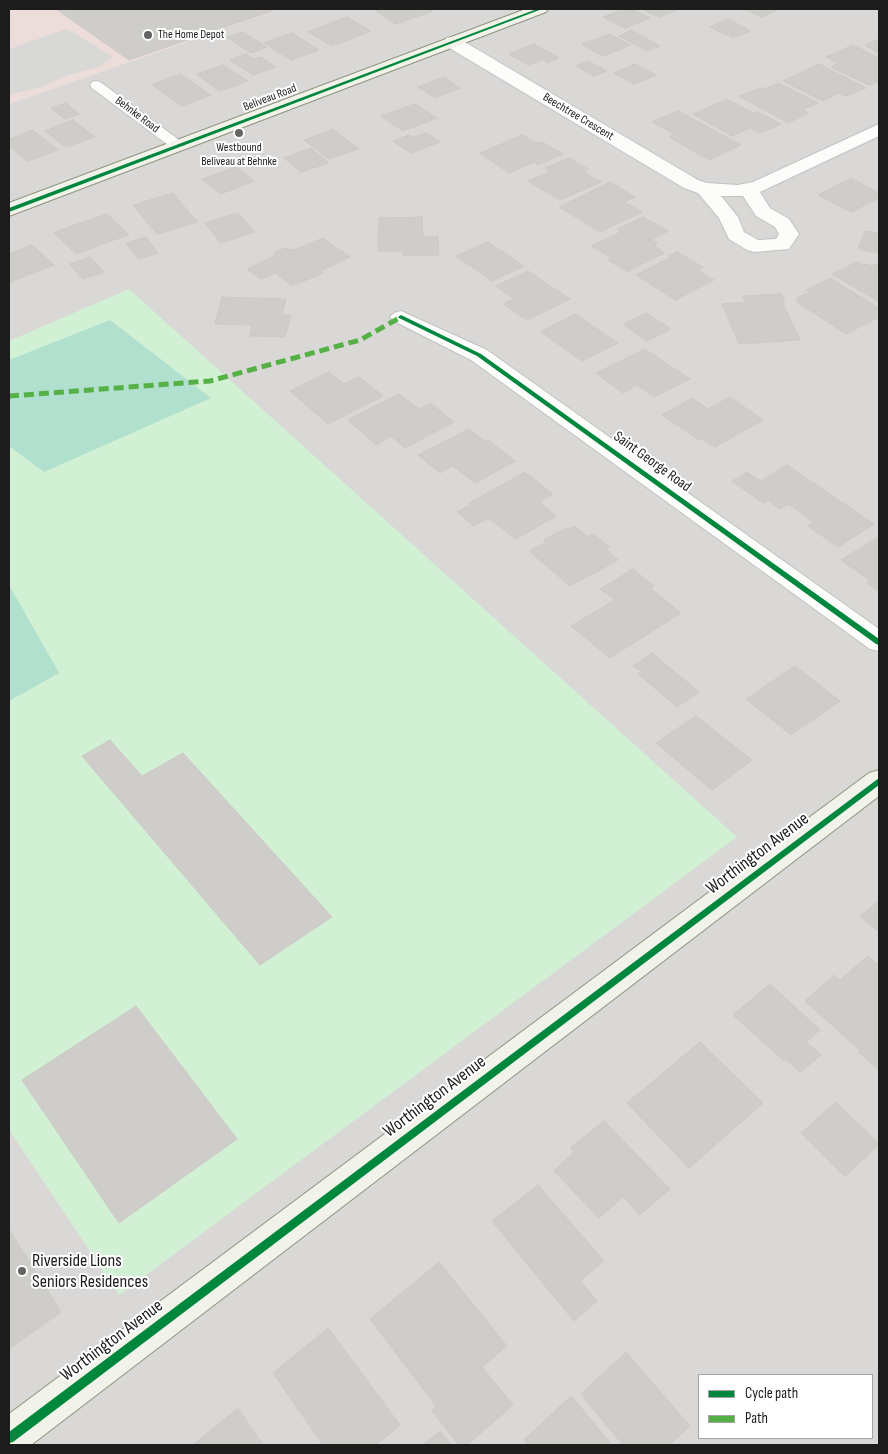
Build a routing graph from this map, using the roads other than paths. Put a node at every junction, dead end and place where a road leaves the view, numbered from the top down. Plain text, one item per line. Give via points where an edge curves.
1 (540, 9) edge
2 (452, 42) junction
3 (96, 85) dead end
4 (879, 129) edge
5 (177, 145) junction
6 (748, 188) junction
7 (705, 189) junction
8 (9, 210) edge
9 (401, 317) dead end
10 (879, 642) edge
11 (879, 781) edge
12 (9, 1438) edge

1 - 2 street, Beliveau Road
2 - 5 street, Beliveau Road
2 - 7 street, Beechtree Crescent via 691,184
3 - 5 lane, Behnke Road
4 - 6 street, Beechtree Crescent via 760,186
5 - 8 street, Beliveau Road
6 - 7 street, Beechtree Crescent
6 - 7 street, Beechtree Crescent via 763,212 782,223 789,234 782,245 754,246 736,235 728,216
9 - 10 street, Saint George Road via 479,355
11 - 12 street, Worthington Avenue

